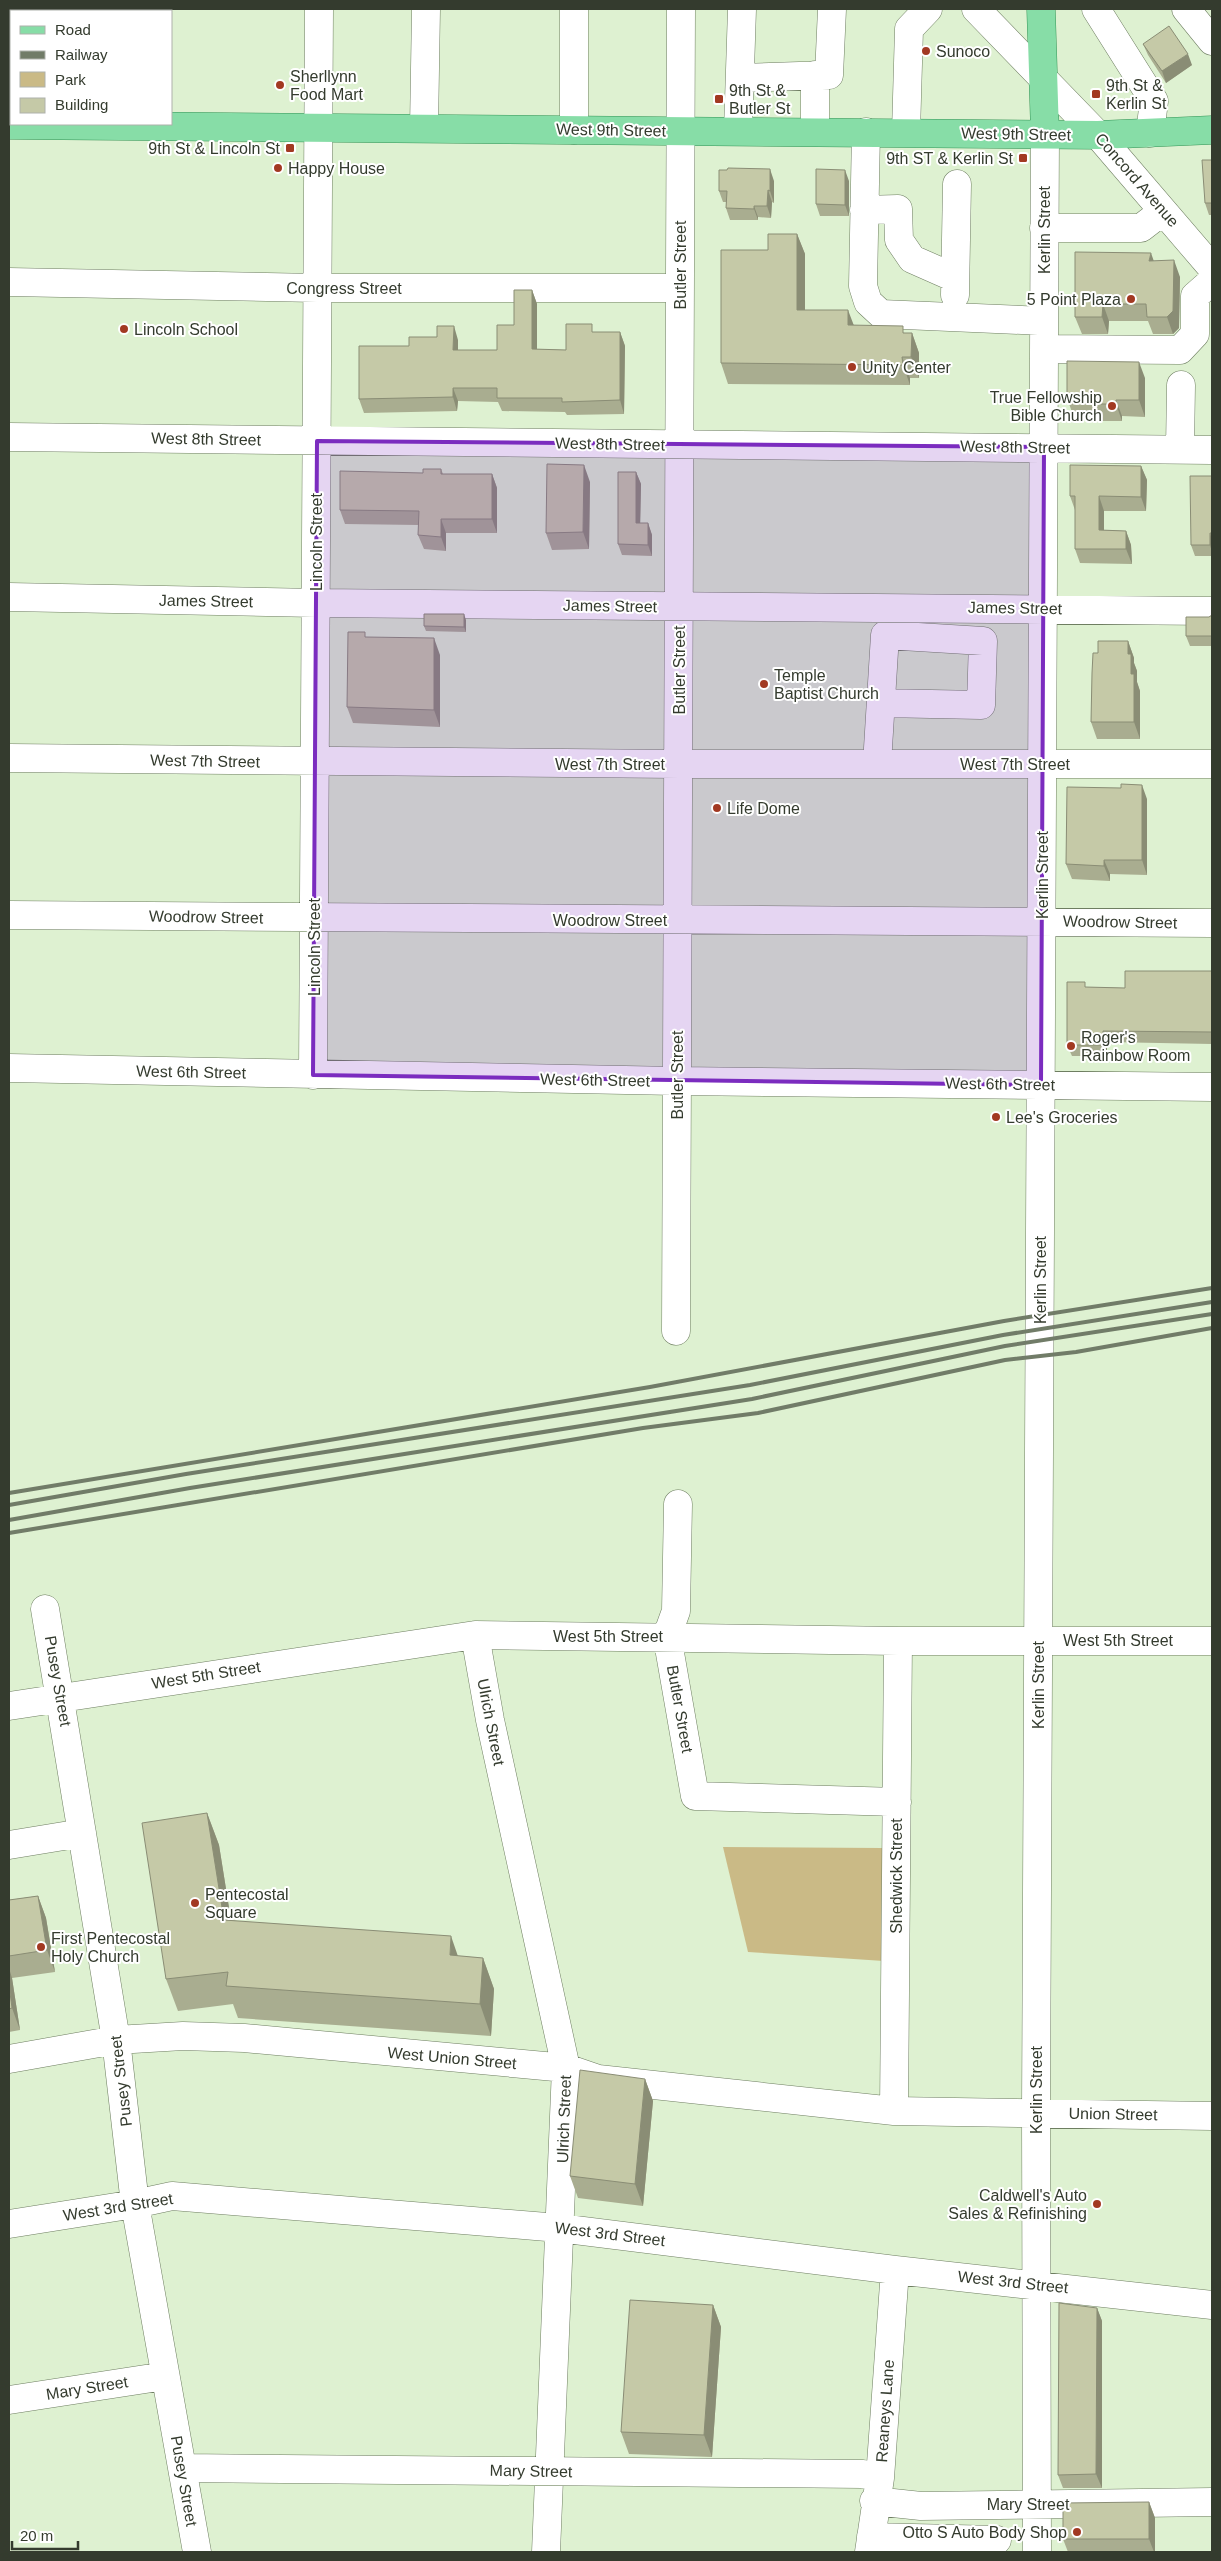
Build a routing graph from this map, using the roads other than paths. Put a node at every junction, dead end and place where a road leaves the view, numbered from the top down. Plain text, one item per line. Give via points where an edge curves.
1 (319, 9) edge
2 (426, 9) edge
3 (574, 9) edge
4 (681, 9) edge
5 (742, 9) edge
6 (832, 9) edge
7 (928, 9) edge
8 (976, 9) edge
9 (1041, 9) edge
10 (1096, 9) edge
11 (1186, 9) edge
12 (1212, 42) edge
13 (822, 75) junction
14 (740, 78) junction
15 (1045, 80) junction
16 (9, 125) edge
17 (318, 128) junction
18 (424, 128) junction
19 (574, 130) junction
20 (1212, 130) edge
21 (681, 131) junction
22 (738, 131) junction
23 (815, 132) junction
24 (866, 132) junction
25 (906, 132) junction
26 (1045, 133) junction
27 (1150, 133) junction
28 (1098, 135) junction
29 (957, 184) dead end
30 (864, 210) junction
31 (1163, 211) junction
32 (1044, 228) junction
33 (1212, 268) edge
34 (955, 278) junction
35 (1212, 281) edge
36 (9, 282) edge
37 (317, 288) junction
38 (680, 288) junction
39 (954, 317) junction
40 (1044, 321) junction
41 (1044, 349) junction
42 (1181, 385) dead end
43 (9, 437) edge
44 (317, 441) junction
45 (680, 444) junction
46 (1044, 447) junction
47 (1180, 449) junction
48 (1212, 450) edge
49 (9, 597) edge
50 (316, 603) junction
51 (679, 607) junction
52 (1043, 609) junction
53 (1212, 611) edge
54 (881, 703) dead end
55 (9, 758) edge
56 (315, 762) junction
57 (678, 764) junction
58 (877, 764) junction
59 (1042, 764) junction
60 (1212, 764) edge
61 (9, 915) edge
62 (314, 918) junction
63 (678, 920) junction
64 (1041, 922) junction
65 (1212, 923) edge
66 (9, 1068) edge
67 (313, 1075) junction
68 (677, 1081) junction
69 (1041, 1085) junction
70 (1212, 1087) edge
71 (676, 1331) dead end
72 (678, 1504) dead end
73 (45, 1609) dead end
74 (475, 1635) junction
75 (668, 1636) junction
76 (1038, 1640) junction
77 (898, 1641) junction
78 (1212, 1641) edge
79 (62, 1697) junction
80 (9, 1706) edge
81 (896, 1802) junction
82 (82, 1833) junction
83 (9, 1845) edge
84 (116, 2040) junction
85 (9, 2059) edge
86 (566, 2068) junction
87 (894, 2111) junction
88 (1036, 2113) junction
89 (1212, 2116) edge
90 (136, 2204) junction
91 (9, 2224) edge
92 (559, 2228) junction
93 (895, 2270) junction
94 (1036, 2284) junction
95 (1212, 2305) edge
96 (165, 2376) junction
97 (9, 2400) edge
98 (182, 2468) junction
99 (548, 2470) junction
100 (877, 2489) junction
101 (1212, 2502) edge
102 (1038, 2505) junction
103 (997, 2540) dead end
104 (870, 2545) edge
105 (197, 2552) edge
106 (546, 2552) edge
107 (1037, 2552) edge

1 - 17 street, Lincoln Street
2 - 18 street
3 - 19 street
4 - 21 street, Butler Street
5 - 14 street
6 - 13 street
7 - 25 street via 909,29
8 - 15 street, Concord Avenue
9 - 15 main road, Kerlin Street
10 - 27 street via 1154,101
11 - 12 street
13 - 14 street
13 - 23 street
14 - 22 street
15 - 26 main road, Kerlin Street
15 - 28 street, Concord Avenue
16 - 17 main road, West 9th Street
17 - 18 main road, West 9th Street
17 - 37 street, Lincoln Street
18 - 19 main road, West 9th Street
19 - 21 main road, West 9th Street
20 - 27 main road, West 9th Street
21 - 22 main road, West 9th Street
21 - 38 street, Butler Street
22 - 23 main road, West 9th Street
23 - 24 main road, West 9th Street
24 - 25 main road, West 9th Street
24 - 30 street
25 - 26 main road, West 9th Street
26 - 28 main road, West 9th Street
26 - 32 street, Kerlin Street
27 - 28 main road, West 9th Street
28 - 31 street, Concord Avenue
29 - 34 street
30 - 34 street via 898,209 899,240 912,259
30 - 39 street via 862,286 868,302 881,314
31 - 32 street via 1141,228
31 - 33 street, Concord Avenue
32 - 40 street, Kerlin Street
34 - 39 street
35 - 41 street via 1196,296 1195,334 1180,350
36 - 37 street, Congress Street
37 - 38 street, Congress Street
37 - 44 street, Lincoln Street
38 - 45 street, Butler Street
39 - 40 street
40 - 41 street, Kerlin Street
41 - 46 street, Kerlin Street
42 - 47 street
43 - 44 street, West 8th Street
44 - 45 street, West 8th Street
44 - 50 street, Lincoln Street
45 - 46 street, West 8th Street
45 - 51 street, Butler Street
46 - 47 street, West 8th Street
46 - 52 street, Kerlin Street
47 - 48 street, West 8th Street
49 - 50 street, James Street
50 - 51 street, James Street
50 - 56 street, Lincoln Street
51 - 52 street, James Street
51 - 57 street, Butler Street
52 - 53 street, James Street
52 - 59 street, Kerlin Street
54 - 58 street
55 - 56 street, West 7th Street
56 - 57 street, West 7th Street
56 - 62 street, Lincoln Street
57 - 58 street, West 7th Street
57 - 63 street, Butler Street
58 - 59 street, West 7th Street
59 - 60 street, West 7th Street
59 - 64 street, Kerlin Street
61 - 62 street, Woodrow Street
62 - 63 street, Woodrow Street
62 - 67 street, Lincoln Street
63 - 64 street, Woodrow Street
63 - 68 street, Butler Street
64 - 65 street, Woodrow Street
64 - 69 street, Kerlin Street
66 - 67 street, West 6th Street
67 - 68 street, West 6th Street
68 - 69 street, West 6th Street
68 - 71 street, Butler Street
69 - 70 street, West 6th Street
69 - 76 street, Kerlin Street
72 - 75 street, Butler Street via 676,1611
73 - 79 street, Pusey Street
74 - 75 street, West 5th Street
74 - 79 street, West 5th Street
74 - 86 street, Ulrich Street via 490,1720
75 - 77 street, West 5th Street
75 - 81 street, Butler Street via 695,1796
76 - 77 street, West 5th Street
76 - 78 street, West 5th Street
76 - 88 street, Kerlin Street
77 - 81 street, Shedwick Street
79 - 80 street, West 5th Street
79 - 82 street, Pusey Street
81 - 87 street, Shedwick Street
82 - 83 street
82 - 84 street, Pusey Street
84 - 85 street, West Union Street
84 - 86 street, West Union Street via 183,2036 244,2038
84 - 90 street, Pusey Street
86 - 87 street, West Union Street via 598,2079
86 - 92 street, Ulrich Street
87 - 88 street, Union Street
88 - 89 street, Union Street
88 - 94 street, Kerlin Street
90 - 91 street, West 3rd Street
90 - 92 street, West 3rd Street via 172,2196
90 - 96 street, Pusey Street
92 - 93 street, West 3rd Street
92 - 99 street, Ulrich Street
93 - 94 street, West 3rd Street
93 - 100 street, Reaneys Lane
94 - 95 street, West 3rd Street
94 - 102 street, Kerlin Street
96 - 97 street, Mary Street
96 - 98 street, Pusey Street
98 - 99 street, Mary Street
98 - 105 street, Pusey Street
99 - 100 street, Mary Street via 863,2474
99 - 106 street, Ulrich Street
100 - 102 street, Mary Street via 921,2506
100 - 104 street, Reaneys Lane
101 - 102 street, Mary Street
102 - 107 street, Kerlin Street
103 - 104 street

